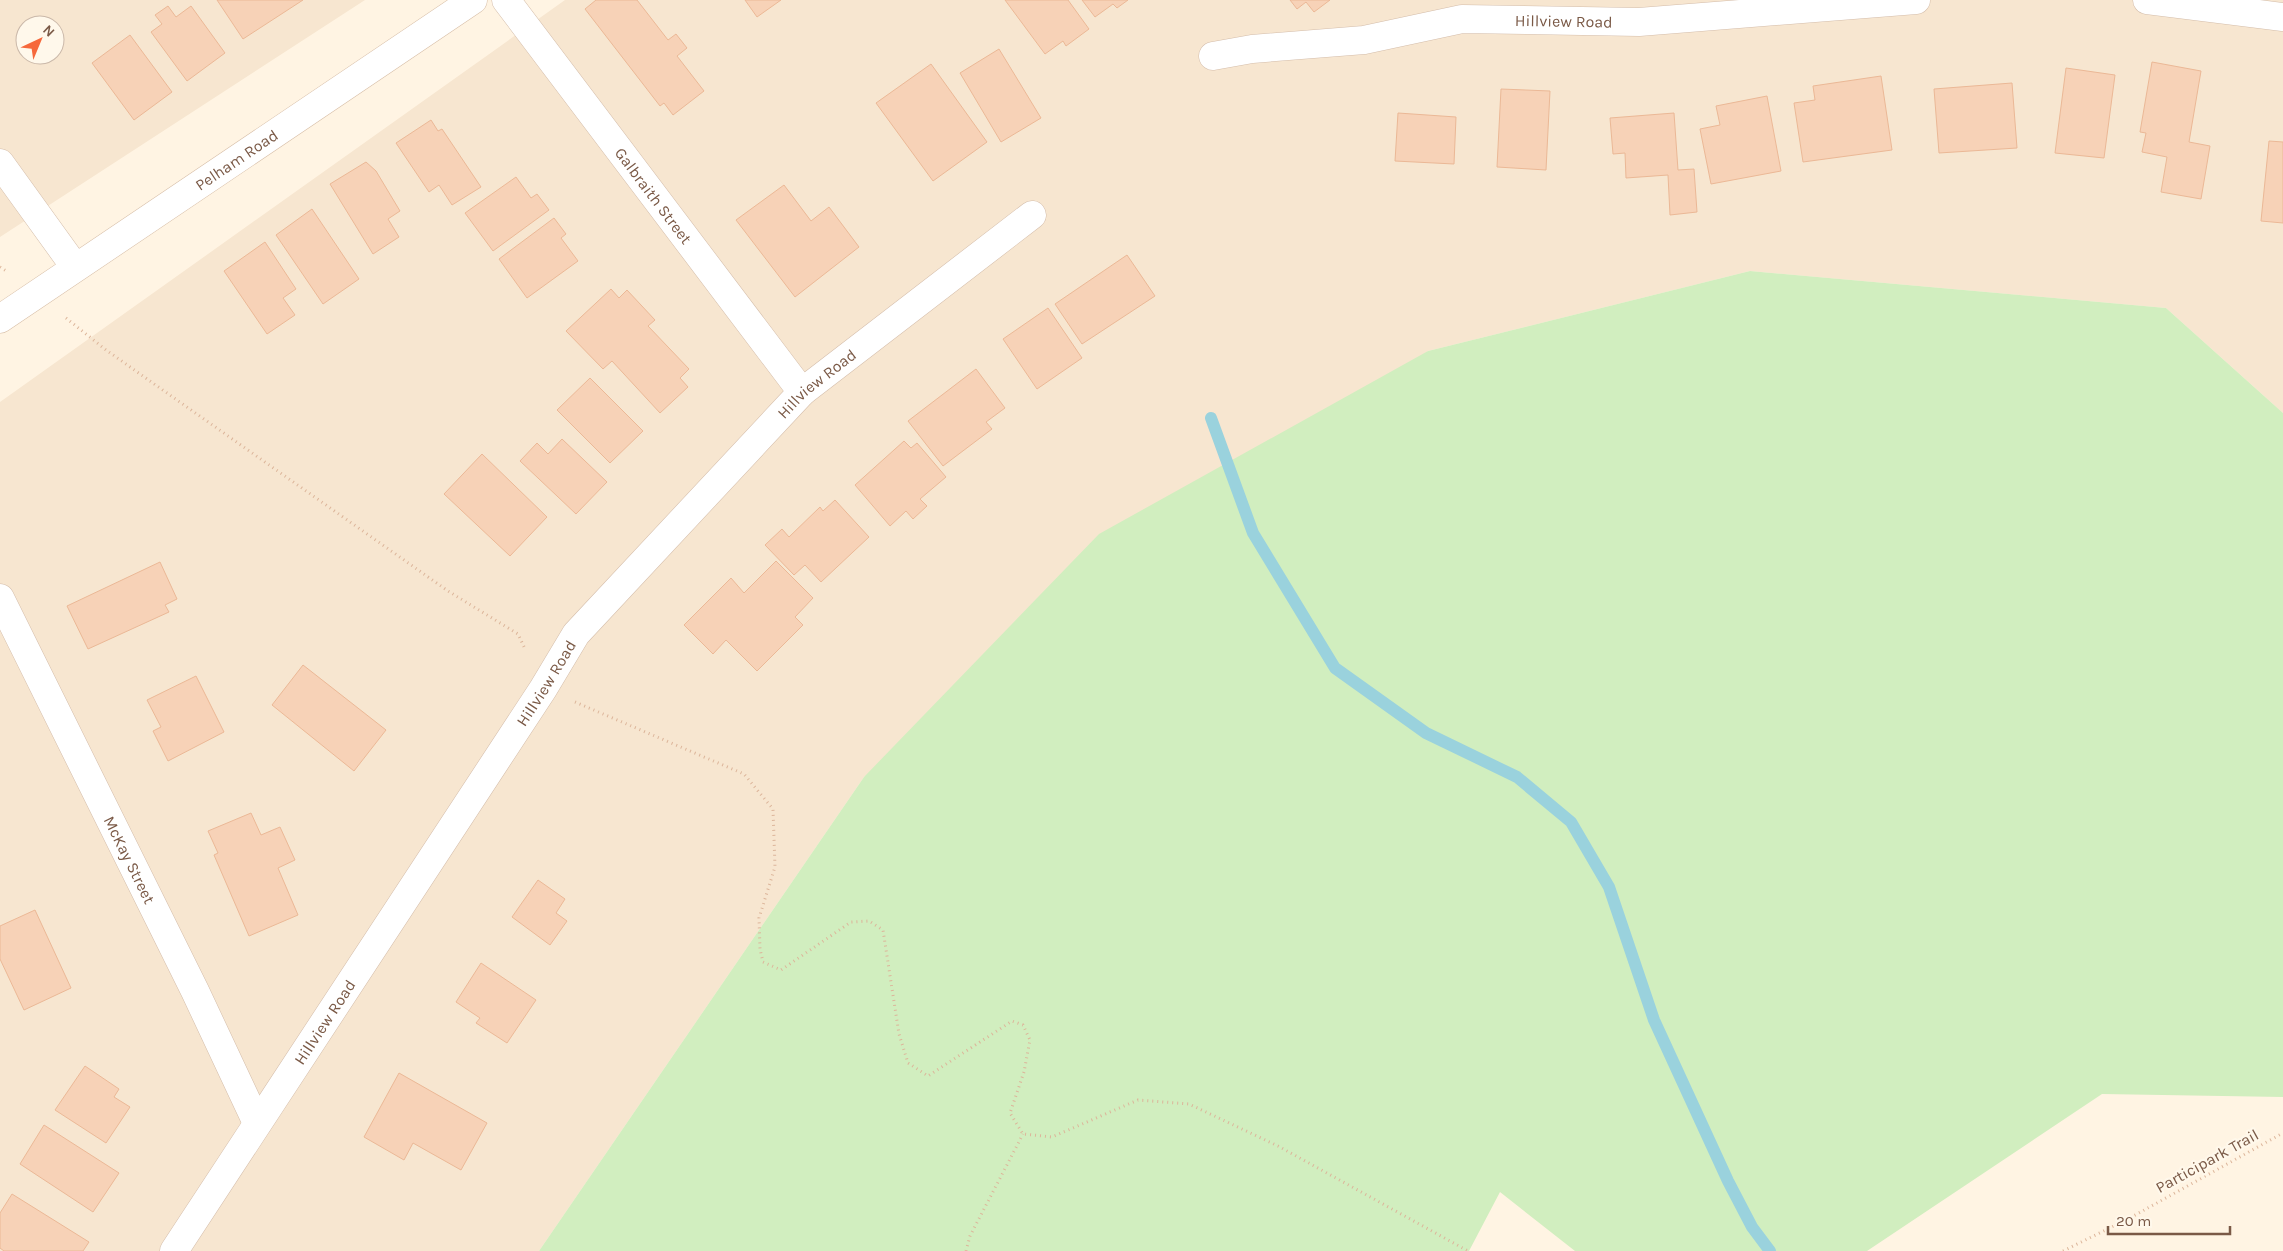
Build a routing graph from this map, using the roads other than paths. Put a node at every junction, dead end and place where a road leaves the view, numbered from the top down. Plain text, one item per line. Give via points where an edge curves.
1 (473, 0) edge
2 (506, 0) edge
3 (1916, 0) edge
4 (2147, 0) edge
5 (1467, 10) edge
6 (2283, 17) edge
7 (1213, 56) dead end
8 (0, 162) edge
9 (1032, 215) dead end
10 (75, 267) junction
11 (0, 320) edge
12 (802, 392) junction
13 (0, 598) edge
14 (258, 1123) junction
15 (174, 1251) edge

1 - 10 street, Pelham Road
2 - 12 street, Galbraith Street
3 - 5 street, Hillview Road via 1639,22
4 - 6 street
5 - 7 street, Hillview Road via 1364,40
8 - 10 street
9 - 12 street, Hillview Road
10 - 11 street, Pelham Road
12 - 14 street, Hillview Road via 576,634
13 - 14 street, McKay Street
14 - 15 street, Hillview Road

